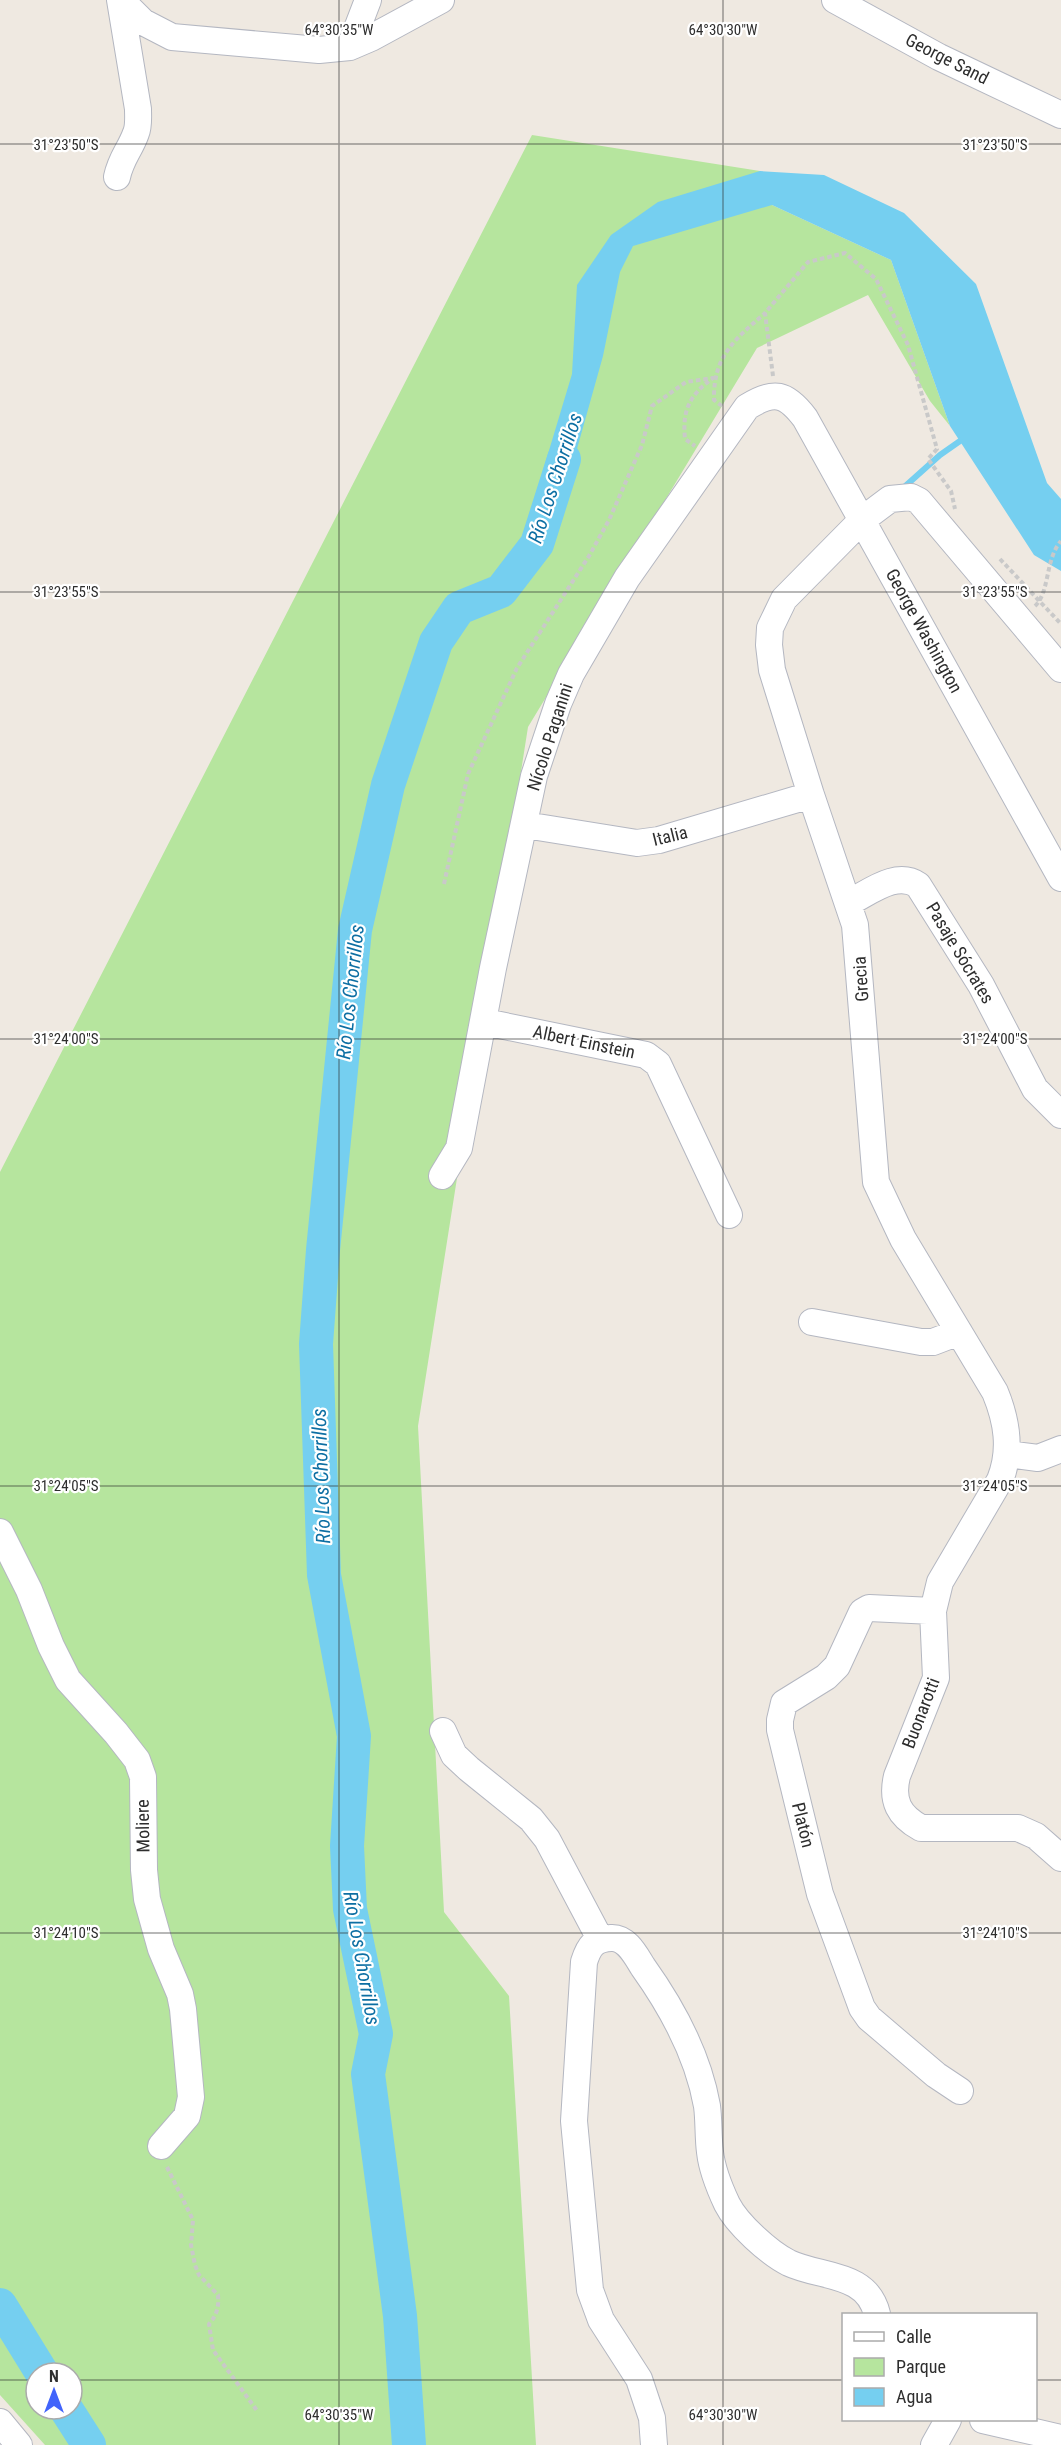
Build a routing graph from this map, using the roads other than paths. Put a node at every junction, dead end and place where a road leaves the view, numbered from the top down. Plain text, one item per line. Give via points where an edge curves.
1 (120, 0) edge
2 (368, 0) edge
3 (441, 0) edge
4 (835, 0) edge
5 (350, 47) junction
6 (1061, 115) edge
7 (117, 177) dead end
8 (776, 396) joint
9 (862, 520) junction
10 (1061, 669) edge
11 (811, 795) junction
12 (525, 825) junction
13 (1061, 878) edge
14 (848, 903) junction
15 (485, 1022) junction
16 (1061, 1115) edge
17 (442, 1176) dead end
18 (729, 1215) dead end
19 (812, 1322) dead end
20 (959, 1332) junction
21 (1061, 1449) edge
22 (1007, 1454) junction
23 (0, 1532) edge
24 (933, 1611) junction
25 (443, 1731) dead end
26 (1061, 1858) edge
27 (600, 1939) junction
28 (960, 2091) dead end
29 (161, 2146) road end
30 (876, 2313) edge
31 (947, 2421) edge
32 (987, 2421) edge
33 (0, 2422) edge
34 (1061, 2438) edge
35 (20, 2445) edge
36 (654, 2445) edge
37 (934, 2445) edge

1 - 5 street via 143,22 172,38 319,50
1 - 7 street via 138,122
2 - 5 street
3 - 5 street
4 - 6 street, George Sand via 939,57
8 - 9 street, George Washington via 794,403
8 - 12 street, Nícolo Paganini via 763,397 747,407 627,578 558,704 534,776
9 - 10 street, Grecia via 890,499 911,496 919,501
9 - 11 street, Grecia via 784,598 770,628 772,670
9 - 13 street, George Washington
11 - 12 street, Italia via 637,843
11 - 14 street, Grecia
12 - 15 street, Nícolo Paganini
14 - 16 street, Pasaje Sócrates via 900,879 918,885 981,985 1035,1089
14 - 20 street, Grecia via 858,948 876,1182 903,1239
15 - 17 street, Nícolo Paganini via 459,1148
15 - 18 street, Albert Einstein via 646,1055 658,1064
19 - 20 street via 921,1342 933,1342
20 - 22 street, Grecia via 995,1392 1002,1411
21 - 22 street via 1038,1458
22 - 24 street, Buonarotti via 1000,1480 940,1582
23 - 29 street, Moliere via 68,1680 116,1733 143,1777 147,1899 161,1949 180,1994 191,2097 186,2116
24 - 26 street, Buonarotti via 936,1678 894,1787 900,1811 921,1828 1018,1828 1036,1836
24 - 28 street, Platón via 869,1608 862,1612 837,1666 784,1703 780,1720 820,1894 862,2008 911,2054
25 - 27 street via 454,1755 531,1819 547,1839
27 - 30 street via 617,1938 629,1947 690,2045 707,2107 710,2154 729,2207 765,2248 790,2263 863,2288 874,2302
27 - 36 street via 589,1947 584,1962 574,2121 585,2253 590,2290 601,2320 639,2379 652,2418
31 - 37 street
32 - 34 street
33 - 35 street

